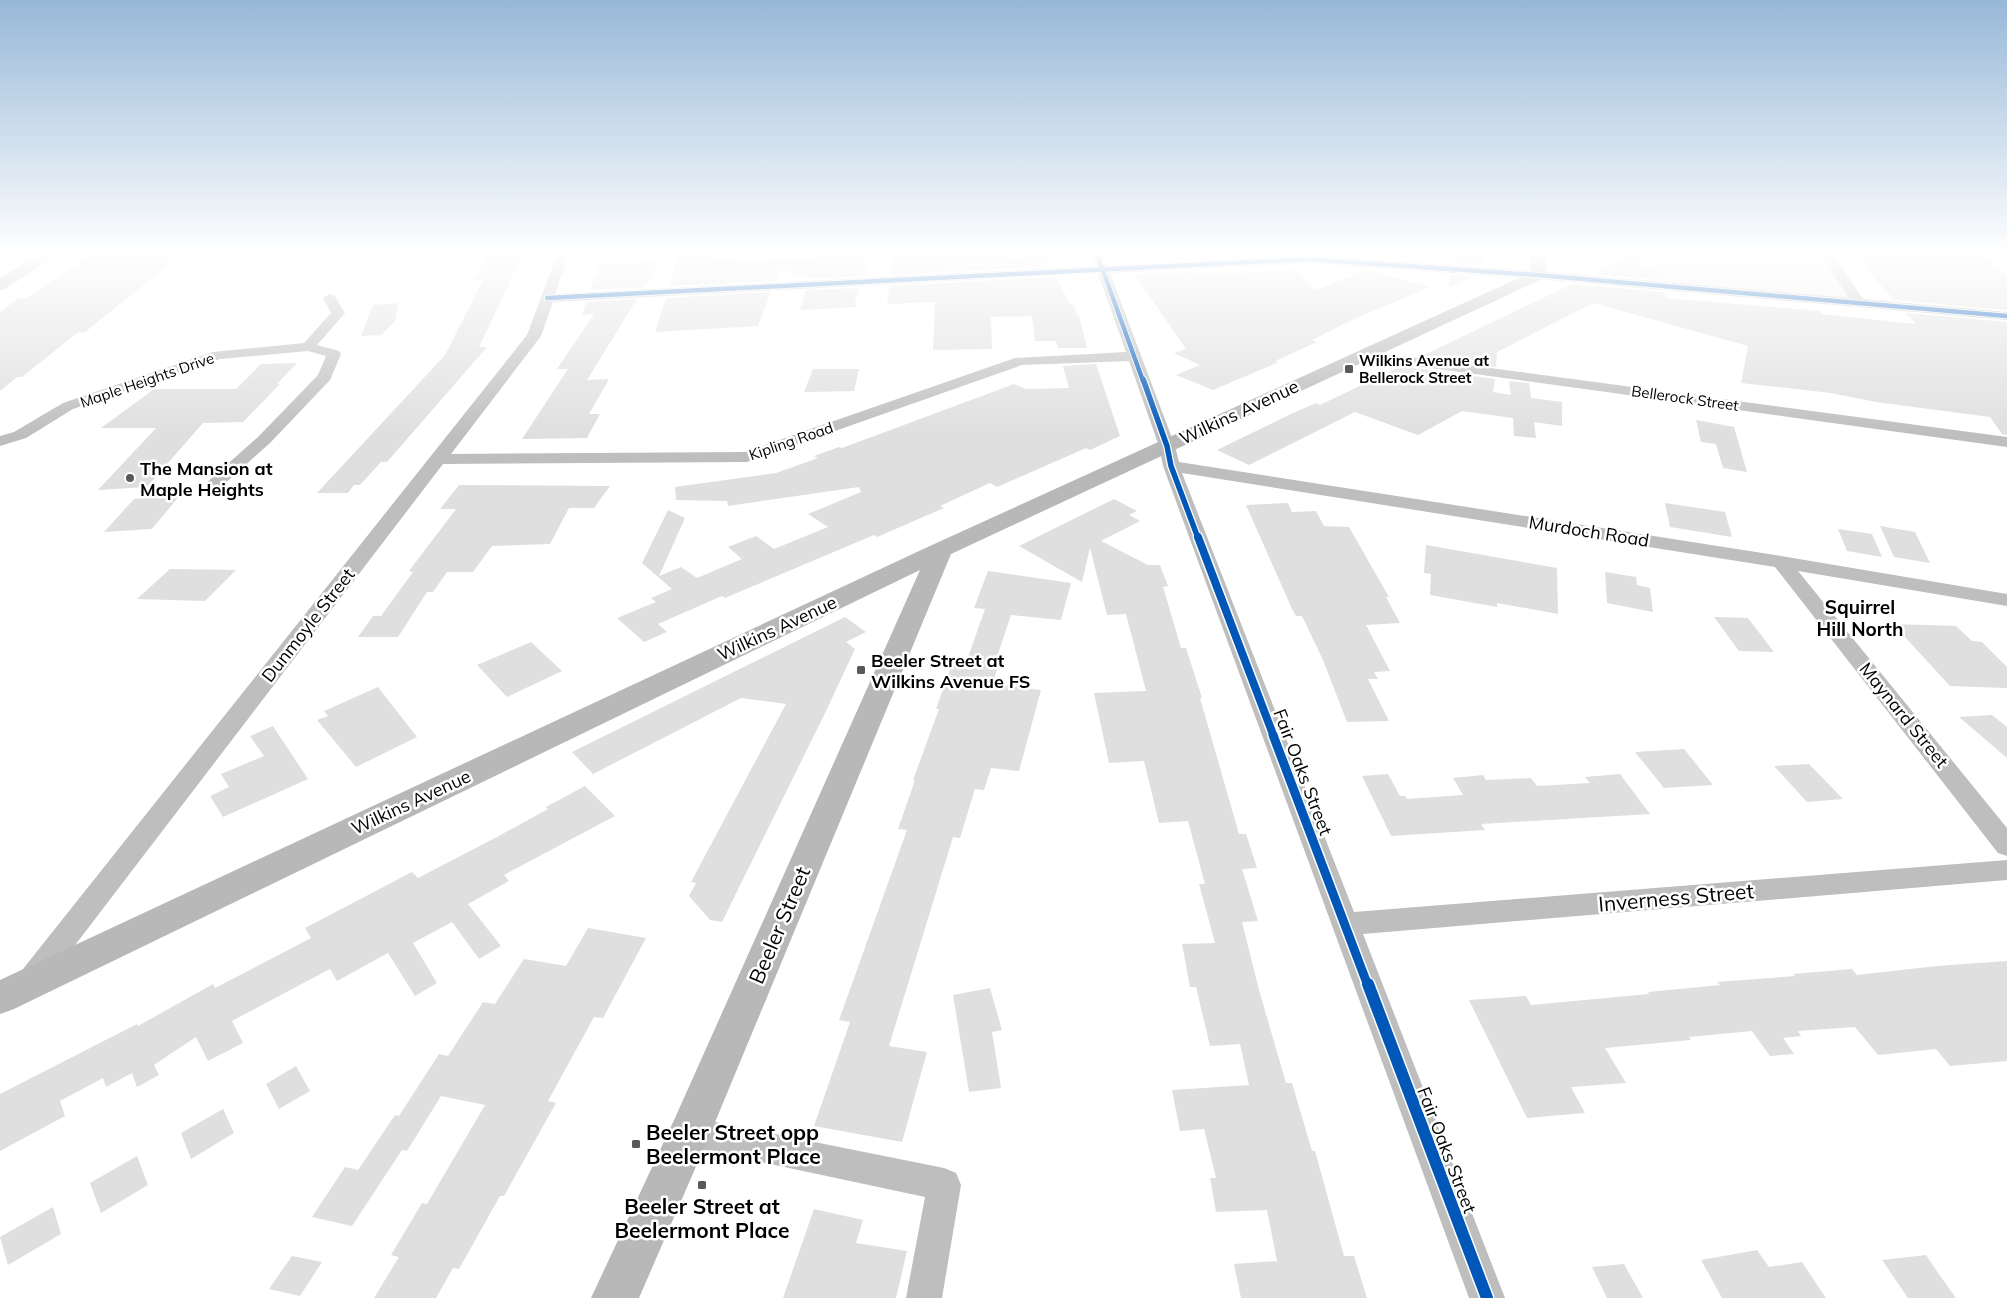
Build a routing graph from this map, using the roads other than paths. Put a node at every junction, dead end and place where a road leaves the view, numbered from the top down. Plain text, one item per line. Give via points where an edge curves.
1 (337, 315) edge
2 (541, 315) edge
3 (1120, 315) edge
4 (1451, 315) edge
5 (1989, 315) edge
6 (2007, 316) edge
7 (308, 347) junction
8 (1363, 355) junction
9 (1135, 356) junction
10 (0, 441) edge
11 (2007, 442) edge
12 (1169, 456) junction
13 (436, 460) junction
14 (215, 483) dead end
15 (941, 550) junction
16 (1781, 562) junction
17 (2007, 600) edge
18 (2007, 846) edge
19 (2007, 870) edge
20 (1345, 924) junction
21 (30, 983) junction
22 (0, 998) edge
23 (690, 1132) junction
24 (615, 1298) edge
25 (924, 1298) edge
26 (1487, 1298) edge

1 - 7 street
2 - 13 street, Dunmoyle Street via 534,336
3 - 9 street, Fair Oaks Street
4 - 8 main road, Wilkins Avenue
5 - 6 street
7 - 10 street, Maple Heights Drive via 218,355 68,406 20,434
7 - 14 street, Maple Heights Drive via 334,354 325,377 264,440
8 - 11 street, Bellerock Street
8 - 12 main road, Wilkins Avenue
9 - 12 street, Fair Oaks Street
9 - 13 street, Kipling Road via 1020,361 747,457
12 - 15 main road, Wilkins Avenue
12 - 16 street, Murdoch Road
12 - 20 street, Fair Oaks Street
13 - 21 street, Dunmoyle Street
15 - 21 main road, Wilkins Avenue
15 - 23 main road, Beeler Street
16 - 17 street, Murdoch Road
16 - 18 street, Maynard Street
19 - 20 street, Inverness Street
20 - 26 street, Fair Oaks Street
21 - 22 main road, Wilkins Avenue
23 - 24 main road, Beeler Street
23 - 25 street via 944,1185

